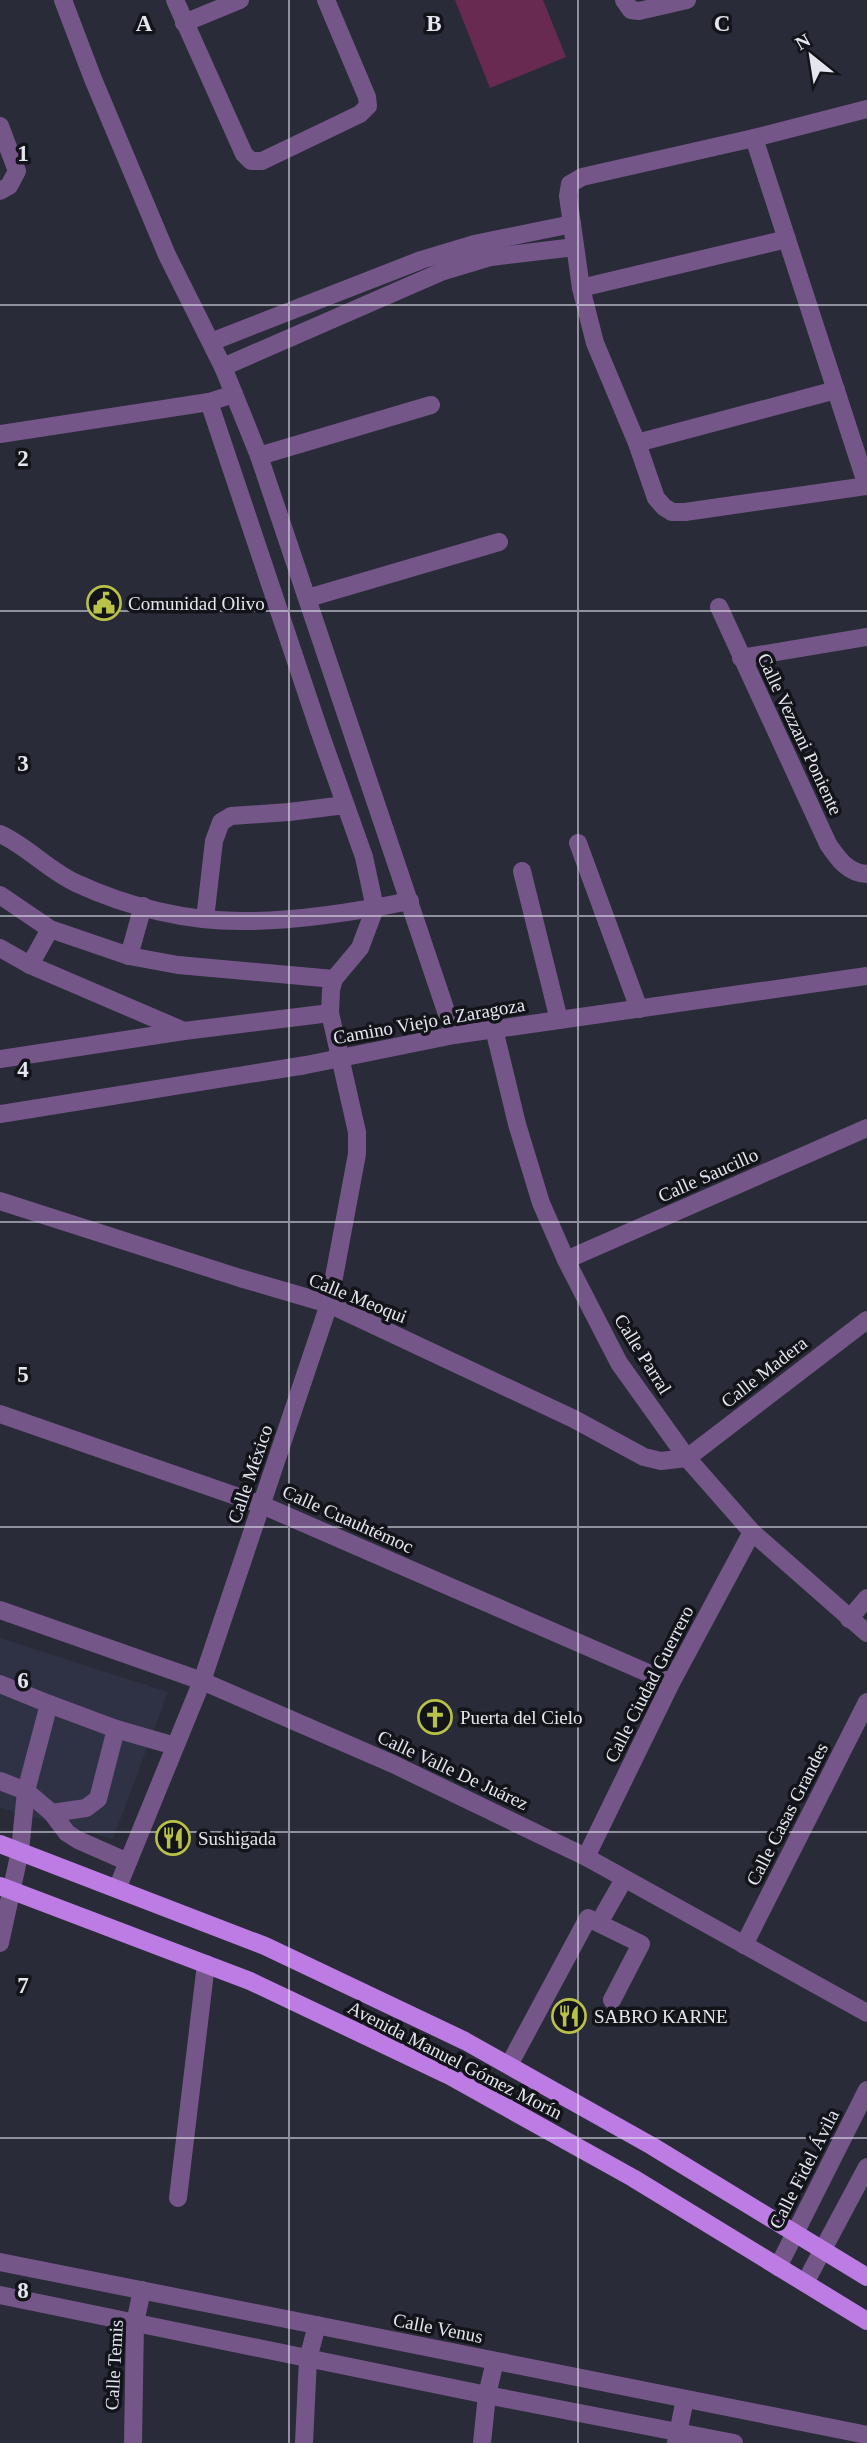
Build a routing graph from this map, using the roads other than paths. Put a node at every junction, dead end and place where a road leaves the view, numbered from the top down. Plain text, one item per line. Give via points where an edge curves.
1 (63, 0) edge
2 (175, 0) edge
3 (240, 0) edge
4 (326, 0) edge
5 (687, 0) edge
6 (628, 5) edge
7 (184, 23) junction
8 (867, 109) edge
9 (0, 126) edge
10 (754, 138) junction
11 (0, 191) edge
12 (572, 224) junction
13 (787, 239) junction
14 (575, 247) junction
15 (581, 288) junction
16 (211, 342) junction
17 (223, 367) junction
18 (836, 390) junction
19 (234, 394) junction
20 (209, 402) junction
21 (431, 405) dead end
22 (0, 434) edge
23 (637, 443) junction
24 (259, 456) junction
25 (867, 486) edge
26 (499, 542) dead end
27 (308, 598) junction
28 (719, 607) dead end
29 (867, 637) edge
30 (741, 658) junction
31 (345, 805) junction
32 (0, 834) edge
33 (578, 843) dead end
34 (522, 871) dead end
35 (860, 873) edge
36 (0, 895) edge
37 (410, 901) junction
38 (143, 906) junction
39 (375, 908) junction
40 (205, 919) junction
41 (50, 929) junction
42 (0, 948) edge
43 (130, 956) junction
44 (30, 965) junction
45 (867, 975) edge
46 (334, 979) junction
47 (639, 1009) junction
48 (330, 1013) junction
49 (559, 1020) junction
50 (494, 1029) junction
51 (184, 1031) junction
52 (454, 1035) junction
53 (0, 1059) edge
54 (342, 1059) junction
55 (0, 1114) edge
56 (867, 1128) edge
57 (0, 1201) edge
58 (566, 1260) junction
59 (328, 1304) junction
60 (867, 1320) edge
61 (0, 1414) edge
62 (687, 1458) junction
63 (262, 1505) junction
64 (752, 1532) junction
65 (867, 1598) edge
66 (0, 1610) edge
67 (849, 1619) junction
68 (867, 1633) edge
69 (202, 1681) junction
70 (671, 1683) junction
71 (0, 1684) edge
72 (867, 1702) edge
73 (49, 1704) junction
74 (116, 1729) junction
75 (175, 1746) junction
76 (0, 1781) edge
77 (26, 1791) junction
78 (52, 1813) junction
79 (0, 1844) edge
80 (20, 1851) junction
81 (586, 1857) junction
82 (128, 1862) junction
83 (624, 1879) junction
84 (6, 1888) edge
85 (117, 1889) junction
86 (599, 1923) junction
87 (0, 1943) edge
88 (744, 1945) junction
89 (206, 1964) junction
90 (612, 2000) dead end
91 (867, 2013) edge
92 (509, 2065) junction
93 (867, 2090) edge
94 (867, 2167) edge
95 (178, 2198) dead end
96 (795, 2234) junction
97 (825, 2249) junction
98 (0, 2262) edge
99 (778, 2267) junction
100 (867, 2277) edge
101 (805, 2283) junction
102 (142, 2290) junction
103 (0, 2295) edge
104 (867, 2321) edge
105 (135, 2323) junction
106 (317, 2325) junction
107 (308, 2359) junction
108 (495, 2361) junction
109 (487, 2395) junction
110 (685, 2399) junction
111 (867, 2436) edge
112 (677, 2438) edge
113 (133, 2443) edge
114 (304, 2443) edge
115 (482, 2443) edge
116 (734, 2443) edge
117 (865, 2443) edge

1 - 16 street via 167,255
2 - 7 street
3 - 7 street
4 - 7 street via 368,106 261,161 244,154
5 - 6 street via 639,11
8 - 10 street
9 - 11 street via 17,171 9,186
10 - 12 street via 575,180 568,190
10 - 13 street
12 - 14 street
12 - 16 street via 421,260
13 - 15 street
13 - 18 street
14 - 15 street
14 - 17 street via 491,257 441,272
15 - 23 street via 596,343
16 - 17 street
17 - 19 street
18 - 23 street
18 - 25 street
19 - 20 street
19 - 24 street
20 - 22 street
20 - 31 street
21 - 24 street
23 - 25 street via 656,498 672,512
24 - 27 street
26 - 27 street
27 - 37 street
28 - 30 street, Calle Vezzani Poniente
29 - 30 street
30 - 35 street, Calle Vezzani Poniente via 828,844
31 - 39 street via 364,857
31 - 40 street via 226,818 214,841
32 - 38 street via 54,872
33 - 47 street
34 - 49 street
36 - 41 street
37 - 39 street
37 - 52 street
38 - 40 street
38 - 43 street
39 - 40 street via 246,921
39 - 46 street via 360,948
41 - 43 street
41 - 44 street
42 - 44 street
43 - 46 street via 178,965
44 - 51 street
45 - 47 street, Camino Viejo a Zaragoza
46 - 48 street
47 - 49 street, Camino Viejo a Zaragoza
48 - 51 street
48 - 54 street, Calle México
49 - 50 street, Camino Viejo a Zaragoza
50 - 52 street, Camino Viejo a Zaragoza
50 - 58 street, Calle Parral via 541,1203
51 - 53 street
52 - 54 street, Camino Viejo a Zaragoza
54 - 55 street, Camino Viejo a Zaragoza
54 - 59 street, Calle México via 358,1132 357,1154
56 - 58 street, Calle Saucillo
57 - 59 street, Calle Meoqui
58 - 62 street, Calle Parral via 619,1363
59 - 62 street, Calle Meoqui via 574,1419 644,1457 662,1461
59 - 63 street, Calle México
60 - 62 street, Calle Madera
61 - 63 street, Calle Cuauhtémoc
62 - 64 street, Calle Parral
63 - 69 street, Calle México
63 - 70 street, Calle Cuauhtémoc
64 - 67 street, Calle Parral
64 - 70 street, Calle Ciudad Guerrero
65 - 67 street
66 - 69 street, Calle Valle De Juárez
67 - 68 street, Calle Parral
69 - 75 street, Calle México
69 - 81 street, Calle Valle De Juárez via 393,1764
70 - 81 street, Calle Ciudad Guerrero
71 - 73 street
72 - 88 street, Calle Casas Grandes
73 - 74 street
73 - 77 street
74 - 75 street
74 - 78 street via 98,1799 86,1808
75 - 82 street, Calle México
76 - 77 street
77 - 78 street
77 - 80 street
78 - 82 street via 67,1833
79 - 80 main road, Avenida Manuel Gómez Morín
80 - 84 street
80 - 85 main road, Avenida Manuel Gómez Morín
81 - 83 street, Calle Valle De Juárez
82 - 85 street, Calle México
83 - 86 street
83 - 88 street, Calle Valle De Juárez
84 - 87 street
84 - 89 main road, Avenida Manuel Gómez Morín
85 - 92 main road, Avenida Manuel Gómez Morín via 265,1947
86 - 90 street via 641,1944
86 - 92 street via 588,1918
88 - 91 street, Calle Valle De Juárez
89 - 95 street
89 - 99 main road, Avenida Manuel Gómez Morín via 447,2075 633,2178
92 - 96 main road, Avenida Manuel Gómez Morín
93 - 96 street, Calle Fidel Ávila
94 - 97 street
96 - 97 main road, Avenida Manuel Gómez Morín
96 - 99 street, Calle Fidel Ávila
97 - 100 main road, Avenida Manuel Gómez Morín
97 - 101 street
98 - 102 street, Calle Venus
99 - 101 main road, Avenida Manuel Gómez Morín
101 - 104 main road, Avenida Manuel Gómez Morín
102 - 105 street, Calle Temis
102 - 106 street, Calle Venus
103 - 105 street
105 - 107 street
105 - 113 street, Calle Temis
106 - 107 street
106 - 108 street, Calle Venus
107 - 109 street
107 - 114 street
108 - 109 street
108 - 110 street, Calle Venus
109 - 112 street
109 - 115 street
110 - 111 street, Calle Venus
110 - 112 street
111 - 117 street
112 - 116 street

